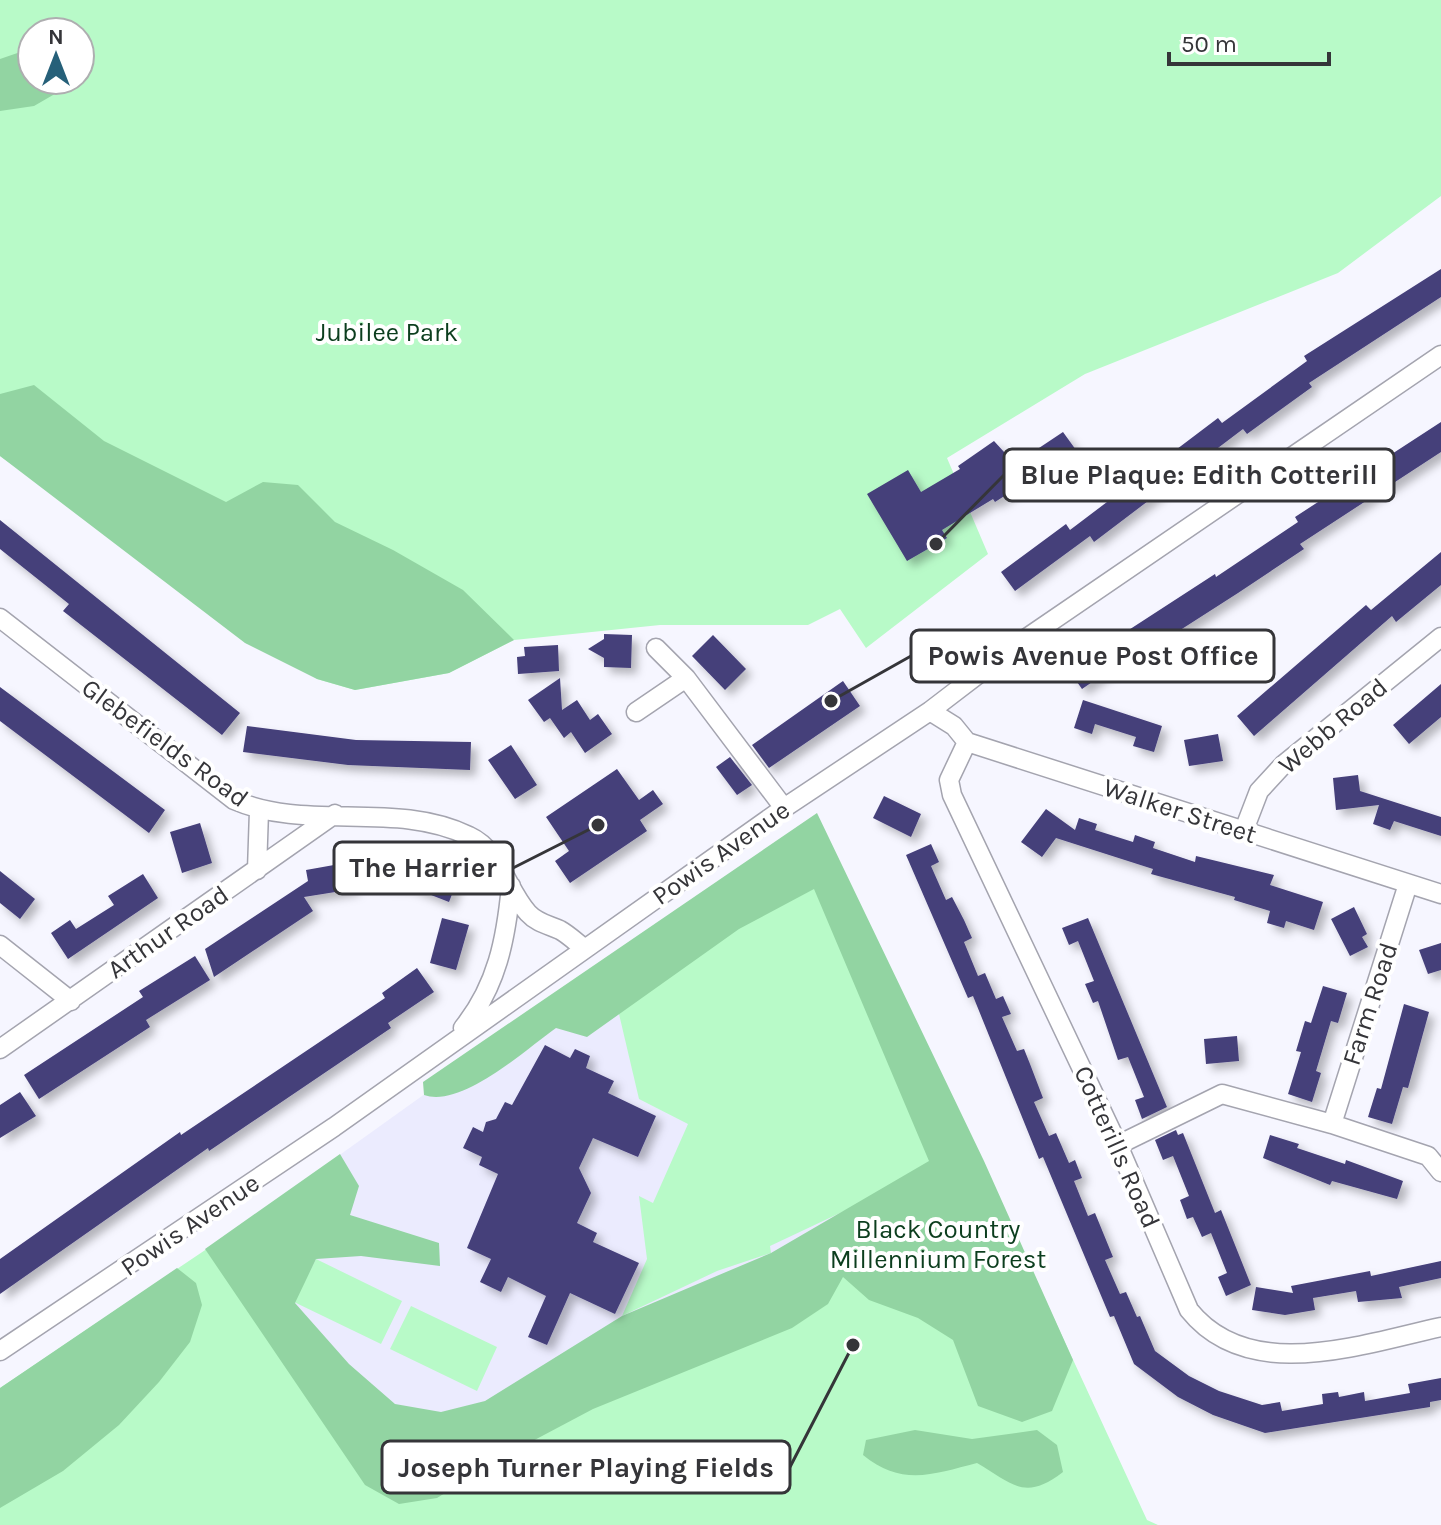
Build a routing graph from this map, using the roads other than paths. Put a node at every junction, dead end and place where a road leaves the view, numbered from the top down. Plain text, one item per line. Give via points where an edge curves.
1 (1441, 355) edge
2 (0, 618) edge
3 (1441, 637) edge
4 (656, 648) dead end
5 (686, 678) junction
6 (930, 711) junction
7 (636, 712) dead end
8 (967, 742) junction
9 (784, 808) junction
10 (259, 811) junction
11 (335, 814) junction
12 (1244, 830) junction
13 (257, 870) junction
14 (1408, 884) junction
15 (511, 886) junction
16 (1441, 894) edge
17 (0, 945) edge
18 (585, 949) junction
19 (71, 1001) junction
20 (446, 1048) junction
21 (0, 1049) edge
22 (1332, 1124) junction
23 (1118, 1145) junction
24 (1439, 1163) edge
25 (1441, 1327) edge
26 (0, 1351) edge

1 - 6 street, Powis Avenue via 1015,646
2 - 10 street, Glebefields Road via 234,800
3 - 12 street, Webb Road via 1283,765 1259,791
4 - 5 street
5 - 7 street
5 - 9 street
6 - 8 street, Walker Street
6 - 9 street, Powis Avenue
8 - 12 street, Walker Street
8 - 23 street, Cotterills Road via 949,780 952,795
9 - 18 street, Powis Avenue
10 - 11 street, Glebefields Road
10 - 13 street
11 - 13 street, Arthur Road
11 - 15 street, Glebefields Road via 428,823 462,833 484,846
12 - 14 street, Walker Street
13 - 19 street, Arthur Road
14 - 16 street, Walker Street
14 - 22 street, Farm Road
15 - 18 street, Glebefields Road via 528,914
15 - 20 street via 503,950 494,976 483,1003
17 - 19 street
18 - 20 street, Powis Avenue
19 - 21 street, Arthur Road
20 - 26 street, Powis Avenue
22 - 23 street via 1222,1094
22 - 24 street
23 - 25 street, Cotterills Road via 1189,1310 1204,1329 1288,1355

